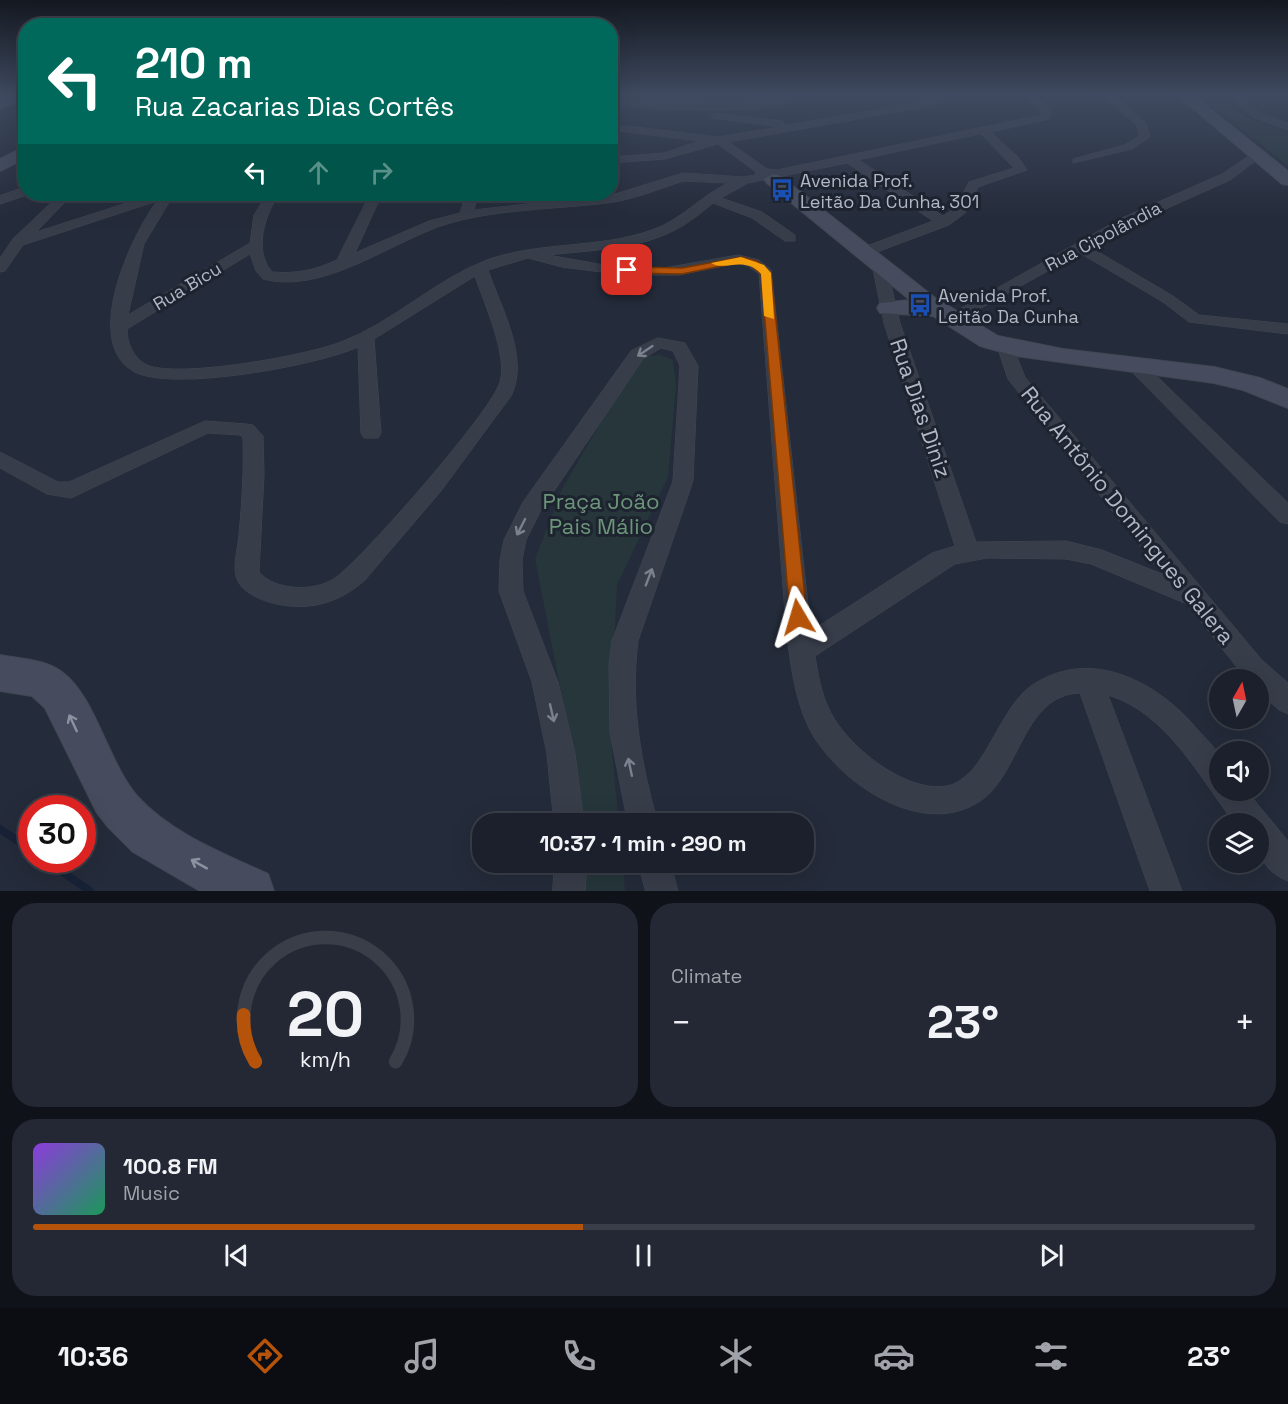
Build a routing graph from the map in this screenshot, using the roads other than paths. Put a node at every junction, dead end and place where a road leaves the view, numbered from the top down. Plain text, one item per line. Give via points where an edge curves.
1 (678, 136) edge
2 (752, 136) edge
3 (963, 136) edge
4 (989, 136) edge
5 (1145, 136) edge
6 (1232, 136) edge
7 (721, 141) junction
8 (18, 144) edge
9 (0, 147) edge
10 (18, 147) edge
11 (1256, 156) junction
12 (618, 159) edge
13 (851, 160) junction
14 (1077, 160) dead end
15 (0, 166) edge
16 (769, 176) junction
17 (739, 180) junction
18 (1288, 180) edge
19 (18, 194) edge
20 (618, 196) edge
21 (710, 198) junction
22 (0, 200) edge
23 (60, 201) edge
24 (145, 201) edge
25 (163, 201) edge
26 (268, 201) edge
27 (373, 201) edge
28 (470, 201) edge
29 (552, 201) edge
30 (466, 215) junction
31 (943, 222) junction
32 (790, 238) dead end
33 (18, 242) junction
34 (257, 244) junction
35 (1080, 247) junction
36 (529, 254) junction
37 (871, 258) junction
38 (342, 265) junction
39 (0, 268) edge
40 (480, 269) junction
41 (888, 308) junction
42 (944, 315) junction
43 (118, 328) junction
44 (1288, 329) edge
45 (366, 337) junction
46 (1005, 346) junction
47 (1133, 363) junction
48 (1288, 399) edge
49 (371, 432) dead end
50 (0, 459) edge
51 (1288, 516) edge
52 (968, 552) junction
53 (1194, 597) junction
54 (803, 650) junction
55 (0, 673) edge
56 (1089, 681) junction
57 (1288, 701) edge
58 (1209, 767) edge
59 (1236, 801) edge
60 (567, 813) edge
61 (640, 813) edge
62 (1245, 813) edge
63 (1269, 842) edge
64 (1288, 865) edge
65 (570, 873) edge
66 (657, 873) edge
67 (251, 891) edge
68 (569, 891) edge
69 (662, 891) edge
70 (1166, 891) edge

1 - 7 street
2 - 7 street
3 - 13 street
4 - 31 street via 1020,170 973,185 960,210
5 - 14 street via 1128,147
6 - 11 street
7 - 12 street via 698,144 665,156
7 - 16 street
8 - 9 street
10 - 15 street
11 - 18 street
11 - 35 street, Rua Cipolândia via 1226,177 1152,208
13 - 16 street
13 - 31 street
16 - 17 street
16 - 37 street
17 - 20 street via 683,177
17 - 21 street
19 - 22 street
21 - 32 street via 757,215
21 - 36 street via 679,223 658,233
23 - 33 street
24 - 33 street
25 - 43 street via 136,246
26 - 34 street via 260,214
27 - 38 street
28 - 30 street
29 - 30 street
30 - 38 street via 434,224
31 - 37 street
33 - 39 street
34 - 38 street via 261,268 268,276 309,276
34 - 43 street, Rua Bicu
35 - 42 street, Rua Cipolândia
35 - 44 street via 1195,319
36 - 40 street
36 - 54 street via 547,260 647,272 682,271 734,260 752,262 764,270
37 - 41 street, Rua Dias Diniz
37 - 42 street
40 - 45 street
40 - 50 street via 509,361 507,390 431,489 353,577 329,591 310,595 273,593 259,589 247,575 254,475 253,436 246,430 227,426 205,428 71,490 54,489
41 - 42 street via 909,307
41 - 52 street, Rua Dias Diniz
42 - 46 street via 980,337
43 - 45 street via 121,346 138,367 163,374 301,360
45 - 49 street
46 - 47 street
46 - 53 street, Rua Antônio Domingues Galera via 1017,379
47 - 48 street via 1233,379
47 - 51 street
52 - 53 street via 1027,548 1078,551
52 - 54 street via 940,560
53 - 57 street, Rua Antônio Domingues Galera via 1252,667
54 - 56 street via 811,696 832,739 868,773 927,801 946,801 977,786 994,766 1029,706 1047,688 1067,681
67 -> 55 street via 153,837 123,812 99,778 61,696 47,684
56 - 58 street via 1127,690 1157,706
56 - 70 street
59 - 62 street
61 -> 60 street via 628,760 620,692 621,664 625,641 674,511 683,481 687,444 689,366 679,347 662,343 643,349 620,378 521,525 511,560 511,591 545,682 561,754
63 - 64 street
65 - 68 street
66 - 69 street

